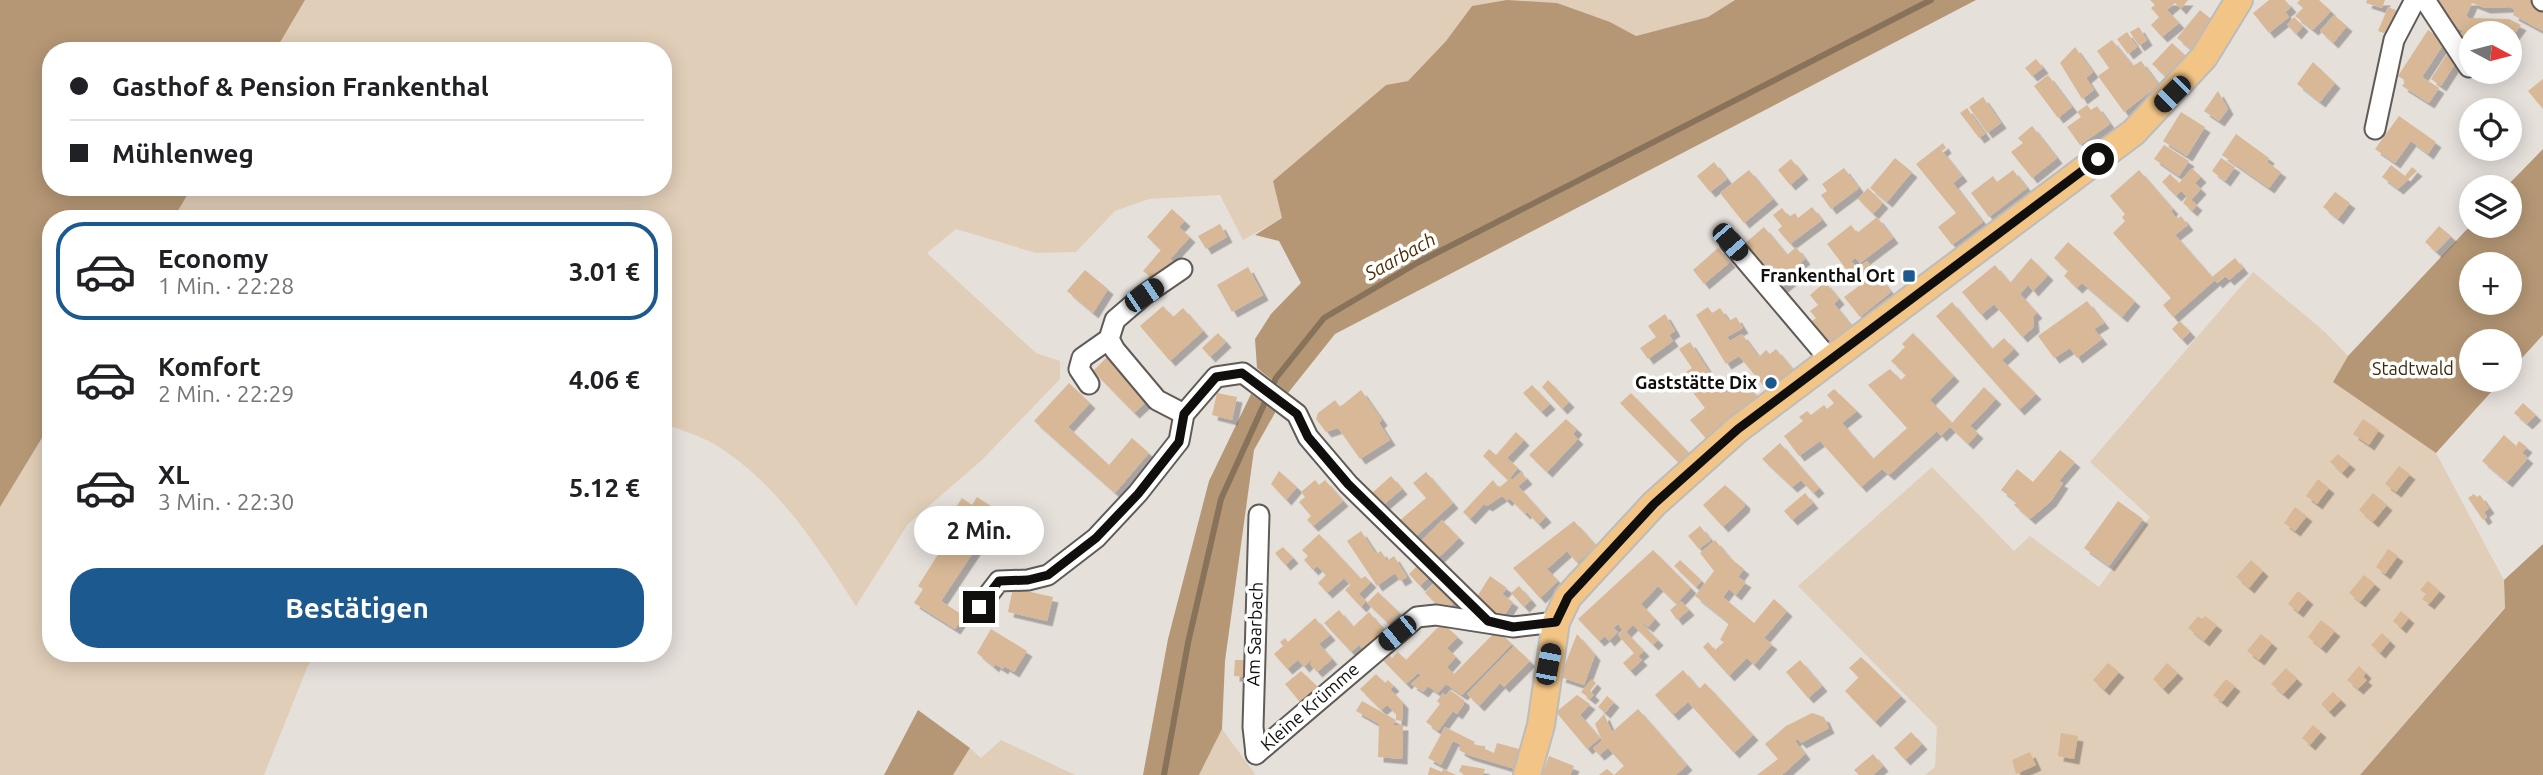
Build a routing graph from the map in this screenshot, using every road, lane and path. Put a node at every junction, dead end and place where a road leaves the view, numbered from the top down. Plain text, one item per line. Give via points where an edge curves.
1 (2239, 0) edge
2 (2415, 0) edge
3 (2425, 0) edge
4 (2459, 53) edge
5 (2375, 129) dead end
6 (1730, 242) dead end
7 (1182, 269) dead end
8 (1109, 339) junction
9 (1830, 360) junction
10 (1089, 384) dead end
11 (1184, 414) junction
12 (1259, 515) dead end
13 (979, 607) dead end
14 (1488, 621) junction
15 (1556, 622) junction
16 (1256, 754) joint
17 (1527, 775) edge

1 - 9 main road via 2204,57 2134,132
2 - 5 street via 2394,40
3 - 4 street
6 - 9 street
7 - 8 street via 1115,320
8 - 10 street via 1079,362
8 - 11 street via 1157,400
9 - 15 main road via 1738,429 1654,504 1568,597
11 - 13 street via 1179,442 1096,538 1048,575 999,581
11 - 14 street via 1216,377 1242,373 1297,414 1308,437 1348,484
12 - 16 street, Am Saarbach
14 - 15 street, Kleine Krümme via 1513,627
14 - 16 street, Kleine Krümme via 1417,617
15 - 17 main road via 1541,725

